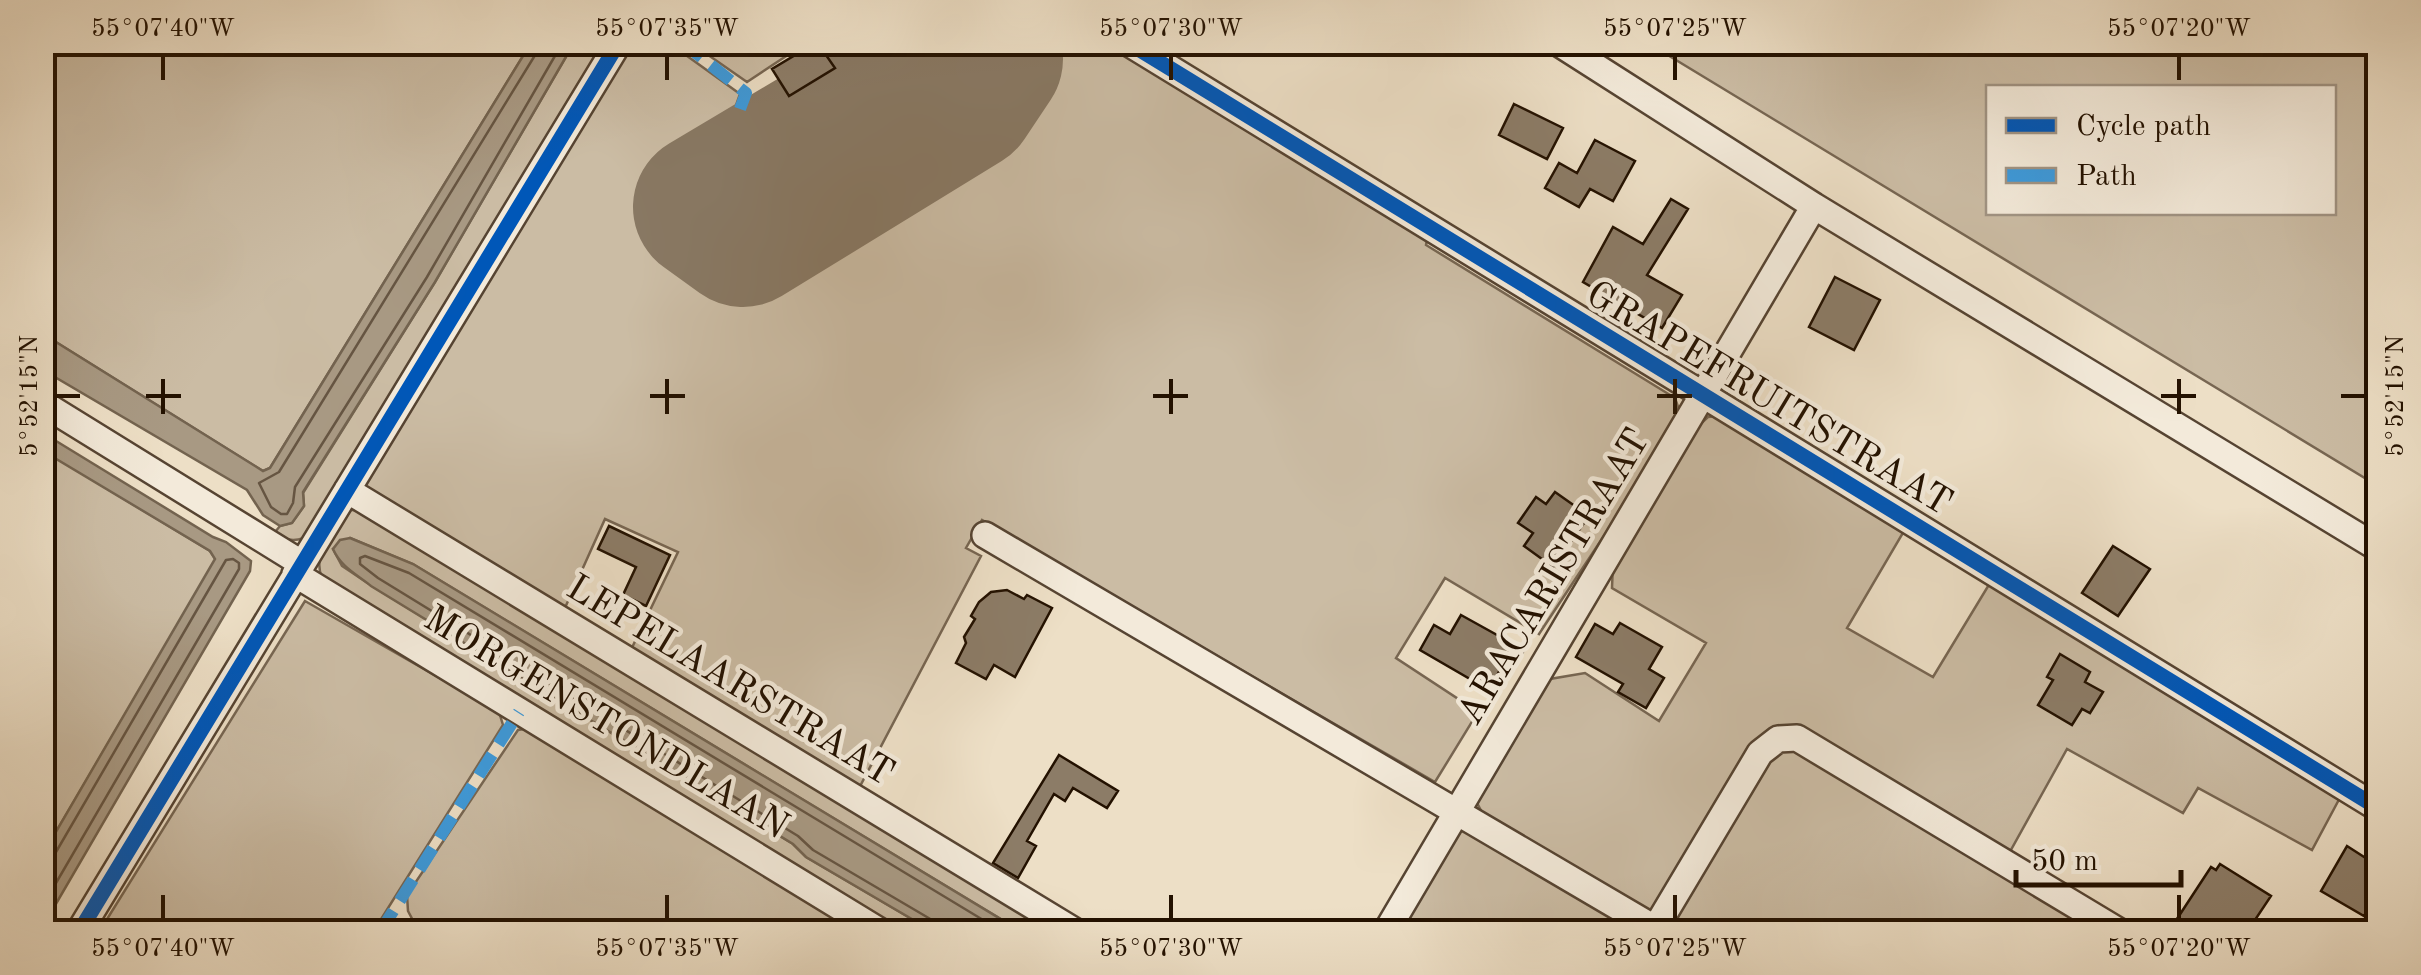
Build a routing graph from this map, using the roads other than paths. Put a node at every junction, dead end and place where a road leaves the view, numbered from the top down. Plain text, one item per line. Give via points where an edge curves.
1 (620, 42) edge
2 (1127, 42) edge
3 (1556, 42) edge
4 (1814, 206) junction
5 (1704, 395) junction
6 (42, 403) edge
7 (347, 490) junction
8 (985, 535) dead end
9 (2378, 548) edge
10 (298, 568) junction
11 (2378, 808) edge
12 (1456, 811) junction
13 (1658, 931) edge
14 (79, 932) edge
15 (881, 932) edge
16 (1076, 932) edge
17 (1386, 932) edge
18 (2120, 932) edge

1 - 7 street
2 - 5 street, GRAPEFRUITSTRAAT
3 - 4 street
4 - 5 street, ARACARISTRAAT
4 - 9 street
5 - 11 street, GRAPEFRUITSTRAAT
5 - 12 street, ARACARISTRAAT
6 - 10 street, MORGENSTONDLAAN
7 - 10 street
7 - 16 street, LEPELAARSTRAAT
8 - 12 street
10 - 14 street
10 - 15 street, MORGENSTONDLAAN
12 - 13 street
12 - 17 street, ARACARISTRAAT
13 - 18 street via 1760,753 1778,739 1797,738

